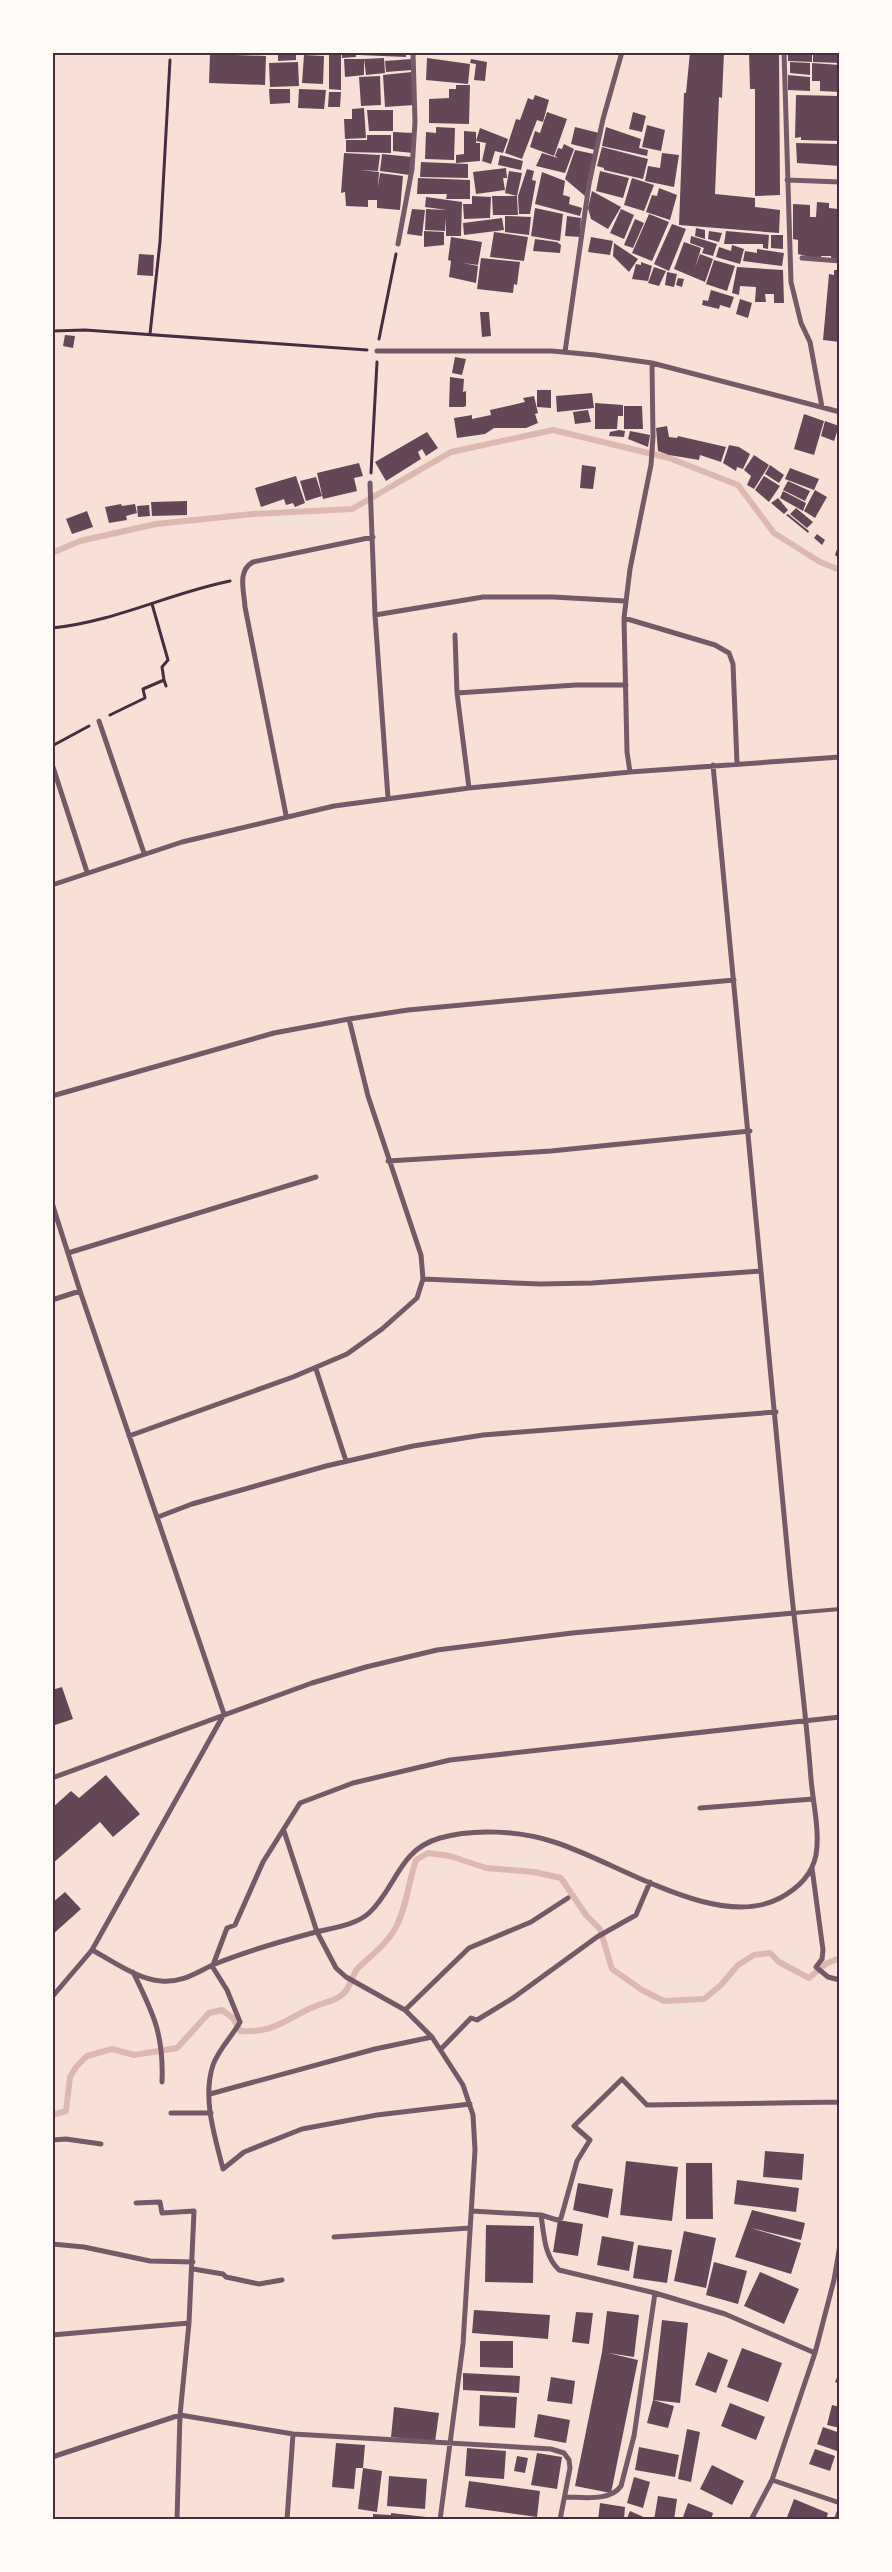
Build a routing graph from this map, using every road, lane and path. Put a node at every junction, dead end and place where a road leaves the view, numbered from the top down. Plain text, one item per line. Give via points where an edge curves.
1 (413, 52) edge
2 (622, 52) edge
3 (784, 52) edge
4 (170, 60) dead end
5 (787, 180) junction
6 (840, 182) edge
7 (398, 244) joint
8 (802, 258) dead end
9 (840, 262) edge
10 (52, 331) edge
11 (150, 334) junction
12 (377, 350) junction
13 (565, 352) junction
14 (652, 363) junction
15 (822, 408) junction
16 (840, 412) edge
17 (370, 483) joint
18 (374, 537) junction
19 (243, 579) junction
20 (625, 601) junction
21 (152, 604) junction
22 (375, 615) junction
23 (624, 618) junction
24 (52, 628) edge
25 (455, 635) dead end
26 (164, 680) junction
27 (626, 685) junction
28 (166, 686) dead end
29 (457, 693) junction
30 (99, 721) junction
31 (52, 746) edge
32 (840, 757) edge
33 (737, 763) junction
34 (52, 764) edge
35 (713, 765) junction
36 (630, 772) junction
37 (469, 788) junction
38 (388, 798) junction
39 (286, 816) junction
40 (144, 853) junction
41 (87, 872) junction
42 (52, 885) edge
43 (734, 980) junction
44 (349, 1018) junction
45 (52, 1096) edge
46 (750, 1131) junction
47 (388, 1161) junction
48 (316, 1177) dead end
49 (52, 1203) edge
50 (68, 1253) junction
51 (761, 1271) junction
52 (424, 1279) junction
53 (80, 1291) junction
54 (52, 1300) edge
55 (316, 1368) junction
56 (776, 1412) junction
57 (129, 1436) junction
58 (346, 1461) junction
59 (158, 1517) junction
60 (840, 1609) edge
61 (794, 1614) junction
62 (224, 1714) junction
63 (840, 1717) edge
64 (806, 1720) junction
65 (52, 1778) edge
66 (813, 1799) junction
67 (700, 1808) dead end
68 (284, 1831) junction
69 (812, 1868) junction
70 (650, 1882) junction
71 (568, 1898) dead end
72 (317, 1932) junction
73 (92, 1950) junction
74 (212, 1966) junction
75 (132, 1971) junction
76 (840, 1980) edge
77 (52, 1997) edge
78 (405, 2010) junction
79 (432, 2037) junction
80 (441, 2049) junction
81 (840, 2080) edge
82 (162, 2082) dead end
83 (210, 2094) junction
84 (839, 2102) edge
85 (470, 2104) junction
86 (840, 2112) edge
87 (172, 2113) dead end
88 (211, 2113) junction
89 (52, 2140) edge
90 (102, 2144) dead end
91 (136, 2203) dead end
92 (472, 2211) junction
93 (541, 2215) junction
94 (470, 2228) junction
95 (334, 2237) dead end
96 (52, 2244) edge
97 (840, 2245) edge
98 (193, 2262) junction
99 (192, 2269) junction
100 (282, 2280) dead end
101 (654, 2293) junction
102 (189, 2323) junction
103 (52, 2335) edge
104 (815, 2353) junction
105 (180, 2415) junction
106 (293, 2434) junction
107 (450, 2443) junction
108 (52, 2457) edge
109 (772, 2480) junction
110 (565, 2497) junction
111 (840, 2503) edge
112 (840, 2510) edge
113 (177, 2520) edge
114 (286, 2520) edge
115 (440, 2520) edge
116 (560, 2520) edge
117 (751, 2520) edge
118 (836, 2520) edge

1 - 7 street via 415,122 412,169
2 - 13 street via 603,119 590,184
3 - 5 street
4 - 11 path via 160,242
5 - 6 street
5 - 15 street via 791,282 801,323 810,342
7 - 12 path
8 - 9 street
10 - 11 path
11 - 12 path
12 - 13 street
12 - 17 path
13 - 14 street
14 - 15 street
14 - 20 street via 651,465
15 - 16 street
17 - 18 street
18 - 19 street via 253,562 245,567
18 - 22 street
19 - 21 path via 202,587
19 - 39 street via 245,607
20 - 22 street via 483,597
20 - 23 street
21 - 24 path via 76,626
21 - 26 path via 168,660 162,667
22 - 38 street
23 - 27 street
23 - 33 street via 715,645 729,653
25 - 29 street
26 - 28 path
26 - 30 path via 143,689 145,698
27 - 29 street
27 - 36 street
29 - 37 street
30 - 31 path
30 - 40 street
32 - 33 street
33 - 35 street
34 - 41 street
35 - 36 street
35 - 43 street
36 - 37 street
37 - 38 street
38 - 39 street
39 - 40 street
40 - 41 street
41 - 42 street
43 - 44 street
43 - 46 street
44 - 45 street via 274,1034
44 - 47 street
46 - 47 street via 551,1151
46 - 51 street
47 - 52 street via 421,1254
48 - 50 street
49 - 50 street
50 - 53 street
51 - 52 street via 592,1283
51 - 56 street
52 - 55 street via 417,1298 382,1329 346,1354
53 - 54 street
53 - 57 street
55 - 57 street
55 - 58 street
56 - 58 street via 483,1435
56 - 61 street
57 - 59 street
58 - 59 street via 192,1504
59 - 62 street
60 - 61 lane
61 - 62 street via 572,1633 437,1650 348,1672
61 - 64 street
62 - 65 street
62 - 73 street
63 - 64 street
64 - 66 street
64 - 68 street via 450,1760 353,1783 300,1802
66 - 67 street
66 - 69 street via 816,1851
68 - 72 street
68 - 74 street via 263,1862 234,1925 227,1928
69 - 70 street via 804,1880 782,1897 747,1908 698,1901
69 - 76 street via 823,1950 822,1960 816,1967 828,1978
70 - 72 street via 551,1840 492,1833 454,1835 428,1842 414,1851 366,1916
70 - 80 street via 636,1915 597,1937 513,1998 477,2020 471,2018
71 - 78 street via 531,1922 469,1948
72 - 74 street
72 - 78 street via 336,1968 346,1977
73 - 75 street
73 - 77 street
74 - 75 street via 184,1980 174,1981 158,1981
74 - 83 street via 227,1990 240,2022 213,2066
75 - 82 street via 155,2018 161,2040
78 - 79 street
79 - 80 street
79 - 83 street via 375,2048
80 - 85 street via 463,2085
81 - 84 street
83 - 88 street
84 - 86 street
84 - 93 street via 647,2105 622,2079 574,2126 590,2140 577,2161 561,2218 556,2220
85 - 88 street via 377,2115 302,2129 244,2152 223,2170
85 - 92 street via 475,2150
87 - 88 street
89 - 90 street
91 - 98 street via 160,2202 162,2213 194,2211
92 - 93 street
92 - 94 street
93 - 101 street via 547,2250 558,2270
94 - 95 street
94 - 107 street via 463,2344
96 - 98 street via 84,2247 150,2261
97 - 104 street
98 - 99 street
99 - 100 street via 259,2284
99 - 102 street
101 - 104 street via 725,2314
101 - 110 street via 634,2436 621,2486 607,2495
102 - 103 street
102 - 105 street
104 - 109 street
105 - 106 street
105 - 108 street
105 - 113 street
106 - 107 street
106 - 114 street
107 - 110 street via 562,2452 570,2463
107 - 115 street
109 - 111 street
109 - 117 street
110 - 116 street
112 - 118 street

